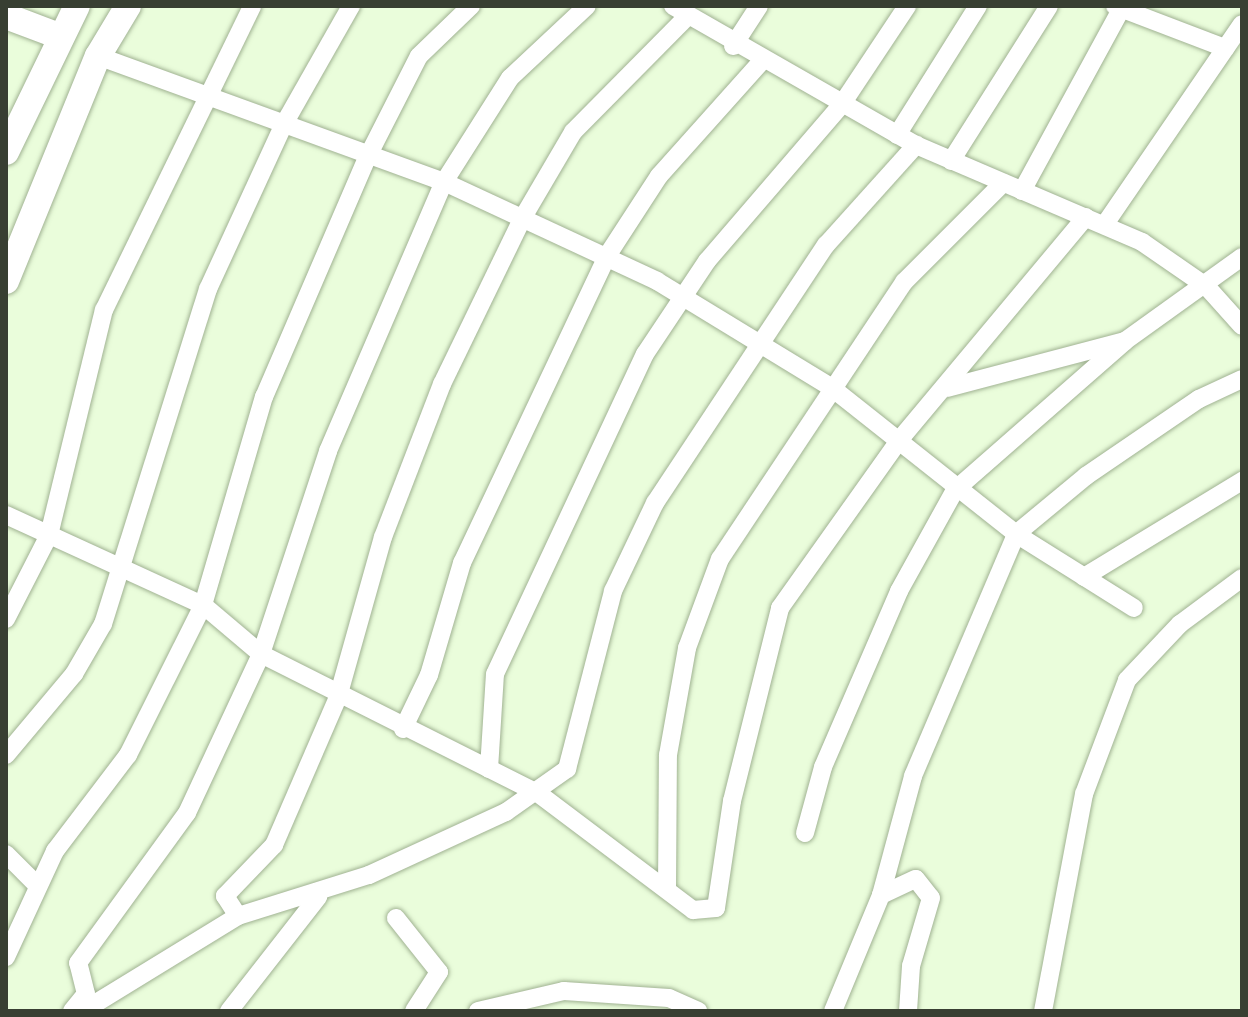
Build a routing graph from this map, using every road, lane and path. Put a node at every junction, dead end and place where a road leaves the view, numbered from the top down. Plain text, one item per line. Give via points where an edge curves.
1 (77, 6) edge
2 (128, 6) edge
3 (252, 6) edge
4 (351, 6) edge
5 (471, 6) edge
6 (587, 6) edge
7 (759, 6) edge
8 (907, 6) edge
9 (978, 6) edge
10 (1049, 6) edge
11 (1120, 7) edge
12 (680, 10) edge
13 (6, 16) edge
14 (1242, 24) edge
15 (59, 36) junction
16 (733, 46) junction
17 (1225, 48) junction
18 (98, 56) junction
19 (761, 62) junction
20 (211, 95) junction
21 (842, 104) junction
22 (284, 124) junction
23 (897, 135) junction
24 (916, 145) junction
25 (6, 152) edge
26 (368, 156) junction
27 (951, 161) junction
28 (444, 182) junction
29 (1003, 183) junction
30 (1022, 191) junction
31 (1086, 217) junction
32 (522, 219) junction
33 (1105, 224) junction
34 (607, 256) junction
35 (1242, 257) edge
36 (6, 281) edge
37 (1207, 287) junction
38 (681, 295) junction
39 (1242, 326) edge
40 (1125, 341) junction
41 (759, 345) junction
42 (1242, 379) edge
43 (832, 388) junction
44 (946, 388) junction
45 (901, 438) junction
46 (1242, 481) edge
47 (955, 490) junction
48 (6, 515) edge
49 (1016, 534) junction
50 (49, 535) junction
51 (126, 565) junction
52 (1084, 577) junction
53 (1242, 578) edge
54 (203, 605) junction
55 (1134, 608) dead end
56 (6, 619) edge
57 (261, 654) junction
58 (338, 697) junction
59 (403, 729) junction
60 (6, 755) edge
61 (489, 769) junction
62 (539, 794) junction
63 (805, 833) dead end
64 (6, 854) edge
65 (38, 886) junction
66 (667, 889) junction
67 (881, 895) junction
68 (318, 897) junction
69 (238, 916) junction
70 (396, 918) dead end
71 (6, 957) edge
72 (72, 1011) edge
73 (83, 1011) edge
74 (229, 1011) edge
75 (414, 1011) edge
76 (478, 1011) edge
77 (698, 1011) edge
78 (833, 1011) edge
79 (908, 1011) edge
80 (1043, 1011) edge

1 - 15 main road
2 - 18 main road
3 - 20 street
4 - 22 street
5 - 26 street via 419,56
6 - 28 street via 510,78
7 - 16 street
8 - 21 street
9 - 23 street
10 - 27 street
11 - 17 street
11 - 30 street
12 - 16 street
12 - 32 street via 573,132
13 - 15 main road
14 - 17 street
15 - 25 main road
16 - 19 street
17 - 33 street
18 - 20 street
18 - 36 main road
19 - 21 street
19 - 34 street via 659,176
20 - 22 street
20 - 50 street via 104,310
21 - 23 street
21 - 38 street
22 - 26 street
22 - 51 street via 177,371
23 - 24 street
24 - 27 street
24 - 41 street via 826,245
26 - 28 street
26 - 54 street via 264,397
27 - 29 street
28 - 32 street
28 - 57 street via 328,451
29 - 30 street
29 - 43 street via 904,282
30 - 31 street
31 - 33 street
31 - 44 street
32 - 34 street
32 - 58 street via 442,384 383,537
33 - 37 street
34 - 38 street
34 - 59 street via 462,563 429,675
35 - 37 street
37 - 39 street
37 - 40 street
38 - 41 street
38 - 61 street via 645,354 495,674
40 - 44 street
40 - 47 street
41 - 43 street
41 - 62 street via 655,503 613,591 567,769
42 - 49 street via 1199,399 1086,476
43 - 45 street
43 - 66 street via 720,559 687,648 668,755
44 - 45 street
45 - 47 street
45 - 66 street via 780,608 732,801 716,908 693,910
46 - 52 street
47 - 49 street
47 - 63 street via 899,591 823,767
48 - 50 street
49 - 52 street
49 - 67 street via 913,776
50 - 51 street
50 - 56 street
51 - 54 street
51 - 60 street via 74,674
52 - 55 street
53 - 80 street via 1180,624 1127,680 1084,794
54 - 57 street
54 - 65 street via 128,755 55,851
57 - 58 street
57 - 72 street via 187,813 78,963 86,994
58 - 59 street
58 - 69 street via 274,845 225,896
59 - 61 street
61 - 62 street
62 - 66 street
62 - 68 street
64 - 65 street
65 - 71 street
67 - 78 street
67 - 79 street via 916,879 931,898 911,966
68 - 69 street
68 - 74 street
69 - 73 street
70 - 75 street via 439,972
76 - 77 street via 564,991 669,998

